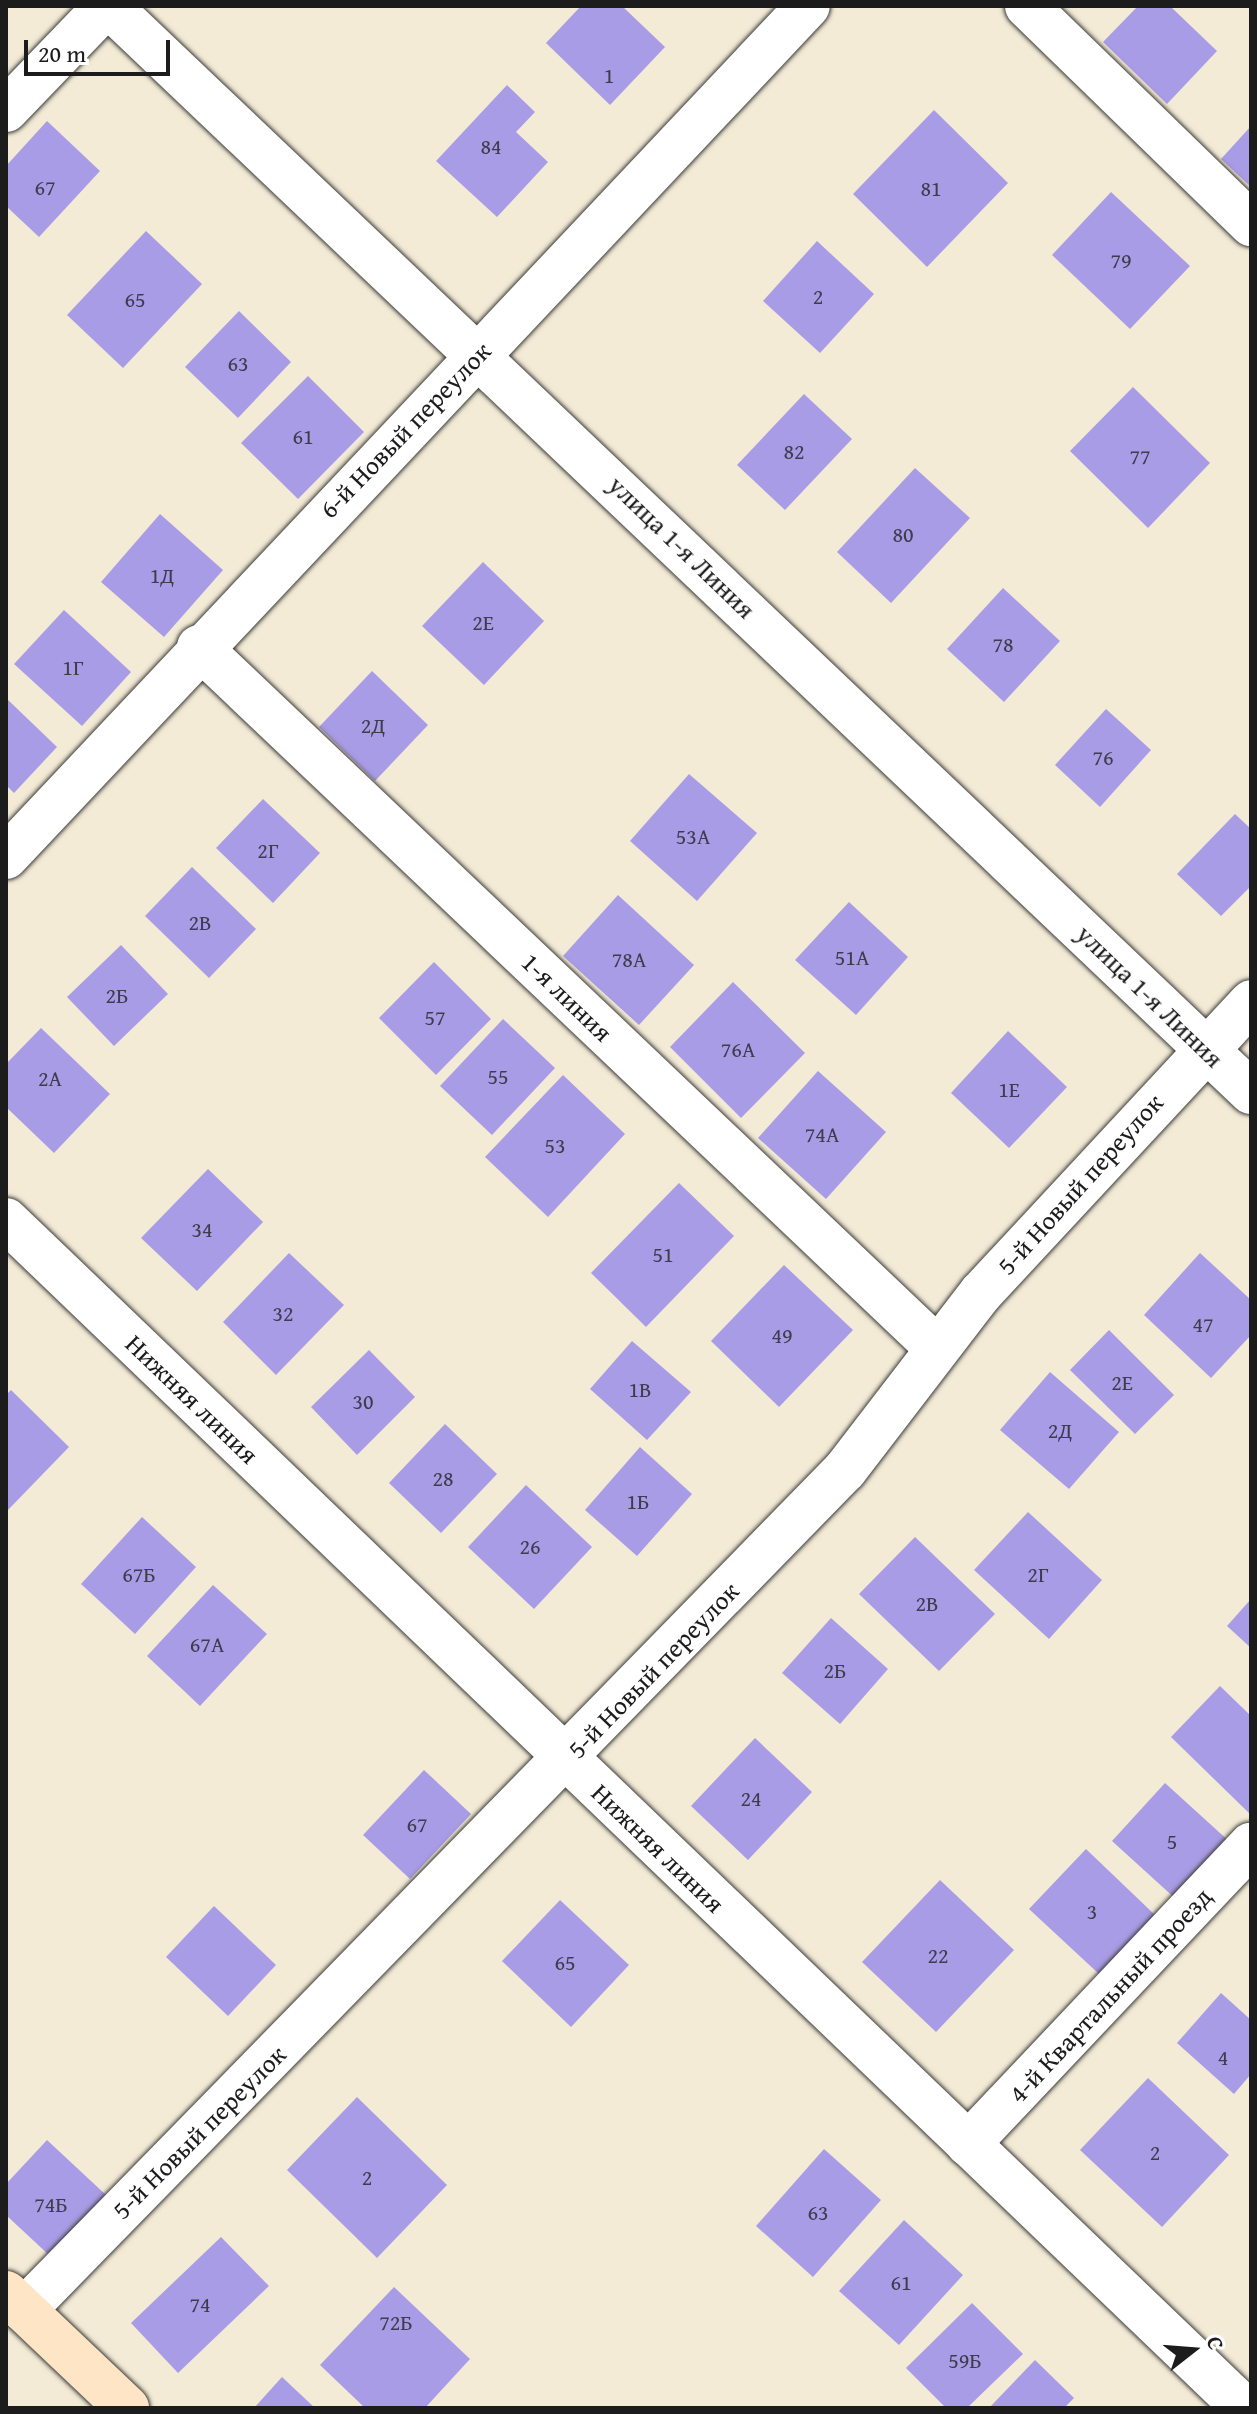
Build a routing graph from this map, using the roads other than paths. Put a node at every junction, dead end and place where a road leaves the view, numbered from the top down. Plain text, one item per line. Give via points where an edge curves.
1 (107, 6) edge
2 (808, 6) edge
3 (1027, 6) edge
4 (6, 110) edge
5 (1251, 224) edge
6 (479, 352) junction
7 (199, 647) junction
8 (6, 857) edge
9 (1251, 1002) edge
10 (1204, 1048) junction
11 (1251, 1092) edge
12 (6, 1220) edge
13 (936, 1347) junction
14 (566, 1760) junction
15 (1251, 1845) edge
16 (968, 2144) junction
17 (15, 2301) edge
18 (127, 2408) edge
19 (1244, 2408) edge

1 - 4 street
1 - 6 street, улица 1-я Линия
2 - 6 street, 6-й Новый переулок
3 - 5 street
6 - 7 street, 6-й Новый переулок
6 - 10 street, улица 1-я Линия
7 - 8 street, 6-й Новый переулок
7 - 13 street, 1-я линия
9 - 10 street, 5-й Новый переулок
10 - 11 street, улица 1-я Линия
10 - 13 street, 5-й Новый переулок
12 - 14 street, Нижняя линия
13 - 14 street, 5-й Новый переулок via 919,1378 845,1470
14 - 16 street, Нижняя линия
14 - 17 street, 5-й Новый переулок
15 - 16 street, 4-й Квартальный проезд
16 - 19 street, Нижняя линия
17 - 18 main road

